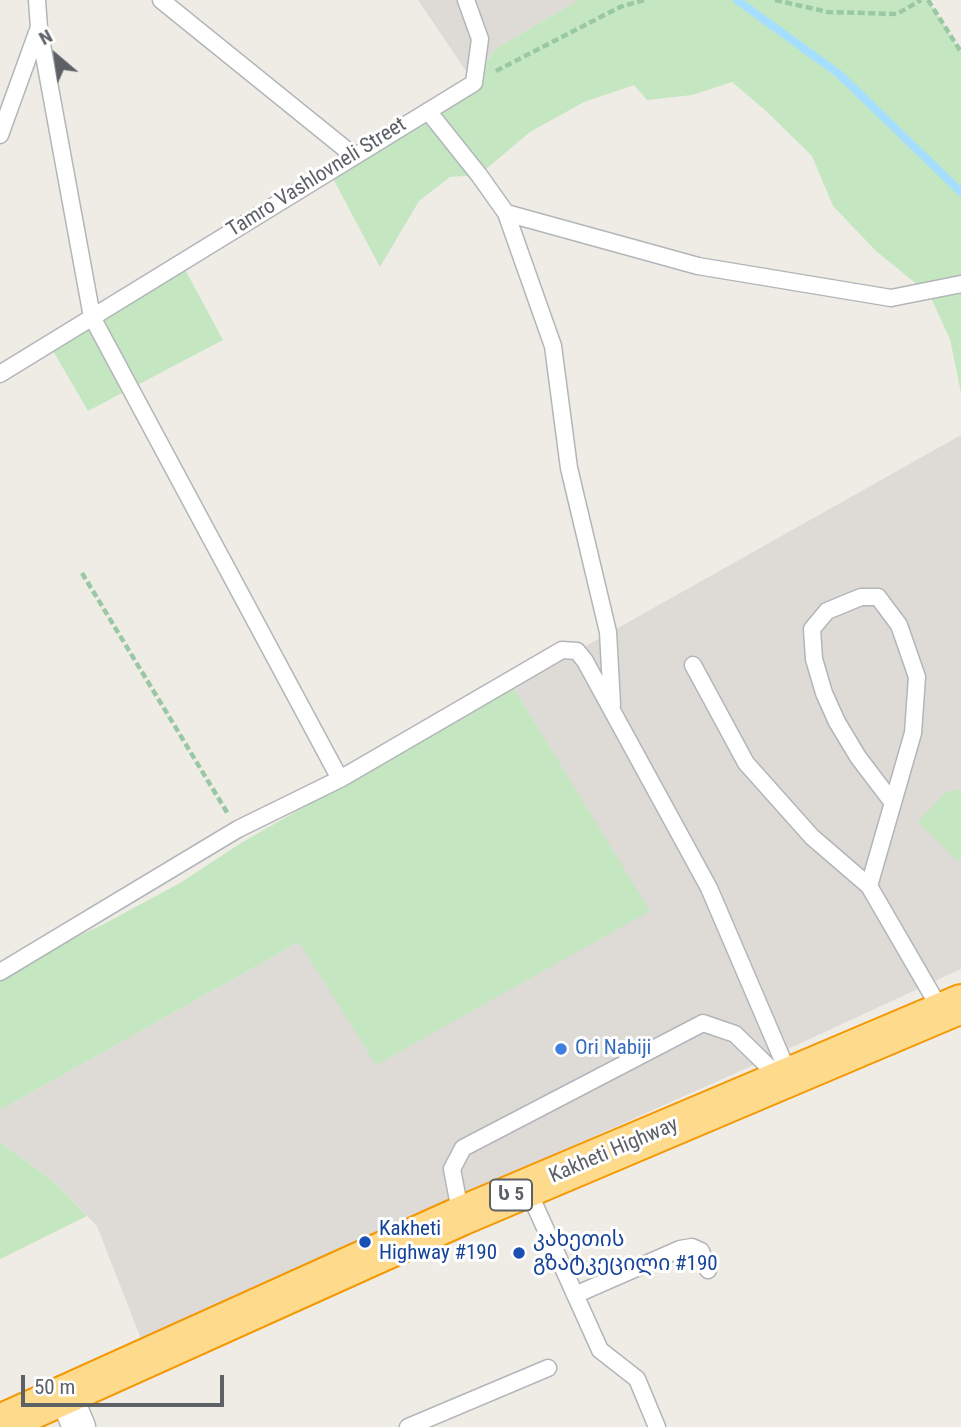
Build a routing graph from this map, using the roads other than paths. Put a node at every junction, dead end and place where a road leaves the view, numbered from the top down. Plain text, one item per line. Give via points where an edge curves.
1 (37, 0) edge
2 (161, 0) edge
3 (466, 0) edge
4 (39, 28) junction
5 (428, 111) junction
6 (0, 135) edge
7 (354, 156) junction
8 (506, 213) junction
9 (961, 284) edge
10 (92, 317) junction
11 (0, 374) edge
12 (693, 665) dead end
13 (613, 711) junction
14 (340, 779) junction
15 (893, 803) junction
16 (869, 886) junction
17 (0, 972) edge
18 (952, 1008) edge
19 (786, 1079) junction
20 (527, 1188) junction
21 (461, 1216) junction
22 (708, 1270) dead end
23 (575, 1295) junction
24 (548, 1368) dead end
25 (72, 1410) edge
26 (0, 1424) edge
27 (408, 1427) edge
28 (657, 1427) edge

1 - 4 lane
2 - 7 lane
3 - 5 lane, Tamro Vashlovneli Street via 480,39 474,83
4 - 6 lane
4 - 10 lane
5 - 7 lane, Tamro Vashlovneli Street
5 - 8 lane
7 - 10 lane, Tamro Vashlovneli Street
8 - 9 lane via 698,266 891,298
8 - 13 lane via 553,346 569,468 608,632
10 - 11 lane, Tamro Vashlovneli Street
10 - 14 lane
12 - 16 lane via 746,763 812,837
13 - 14 lane via 577,651 562,650
13 - 19 lane via 709,888
14 - 17 lane via 238,829
15 - 15 lane via 913,733 917,677 899,625 878,597 860,597 827,611 811,629 814,659 837,722
15 - 16 lane
16 - 18 lane
18 - 19 highway, Kakheti Highway / ს 5
19 - 20 highway, Kakheti Highway / ს 5
19 - 21 lane via 735,1034 703,1023 463,1148 452,1169
20 - 21 highway, Kakheti Highway / ს 5
20 - 23 lane
21 - 25 highway, Kakheti Highway / ს 5
22 - 23 lane via 701,1251 680,1249
23 - 28 lane via 600,1350 637,1379
24 - 27 lane
25 - 26 highway, Kakheti Highway / ს 5

